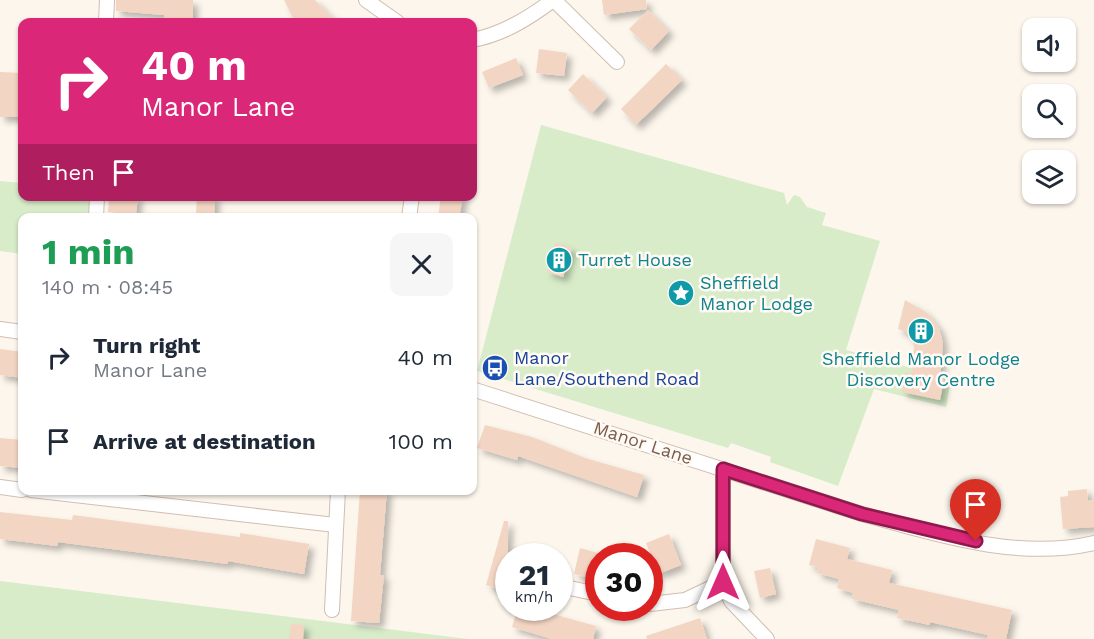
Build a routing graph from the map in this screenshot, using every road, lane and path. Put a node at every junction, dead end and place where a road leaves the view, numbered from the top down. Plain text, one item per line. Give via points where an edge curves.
1 (107, 0) edge
2 (366, 0) edge
3 (554, 0) edge
4 (105, 18) edge
5 (391, 18) edge
6 (477, 39) edge
7 (618, 62) dead end
8 (0, 329) edge
9 (18, 331) edge
10 (477, 391) edge
11 (723, 469) junction
12 (0, 487) edge
13 (18, 489) edge
14 (74, 495) edge
15 (338, 495) edge
16 (335, 525) junction
17 (1094, 543) edge
18 (723, 582) junction
19 (663, 603) edge
20 (332, 610) dead end
21 (767, 639) edge

1 - 4 street
2 - 5 street
3 - 6 street via 519,23
3 - 7 street
8 - 9 street
10 - 11 street, Manor Lane
11 - 17 street, Manor Lane via 862,514 960,538 1042,549
11 - 18 street
12 - 13 street
14 - 16 street
15 - 16 street
16 - 20 street
18 - 19 street via 685,600
18 - 21 street via 731,601

